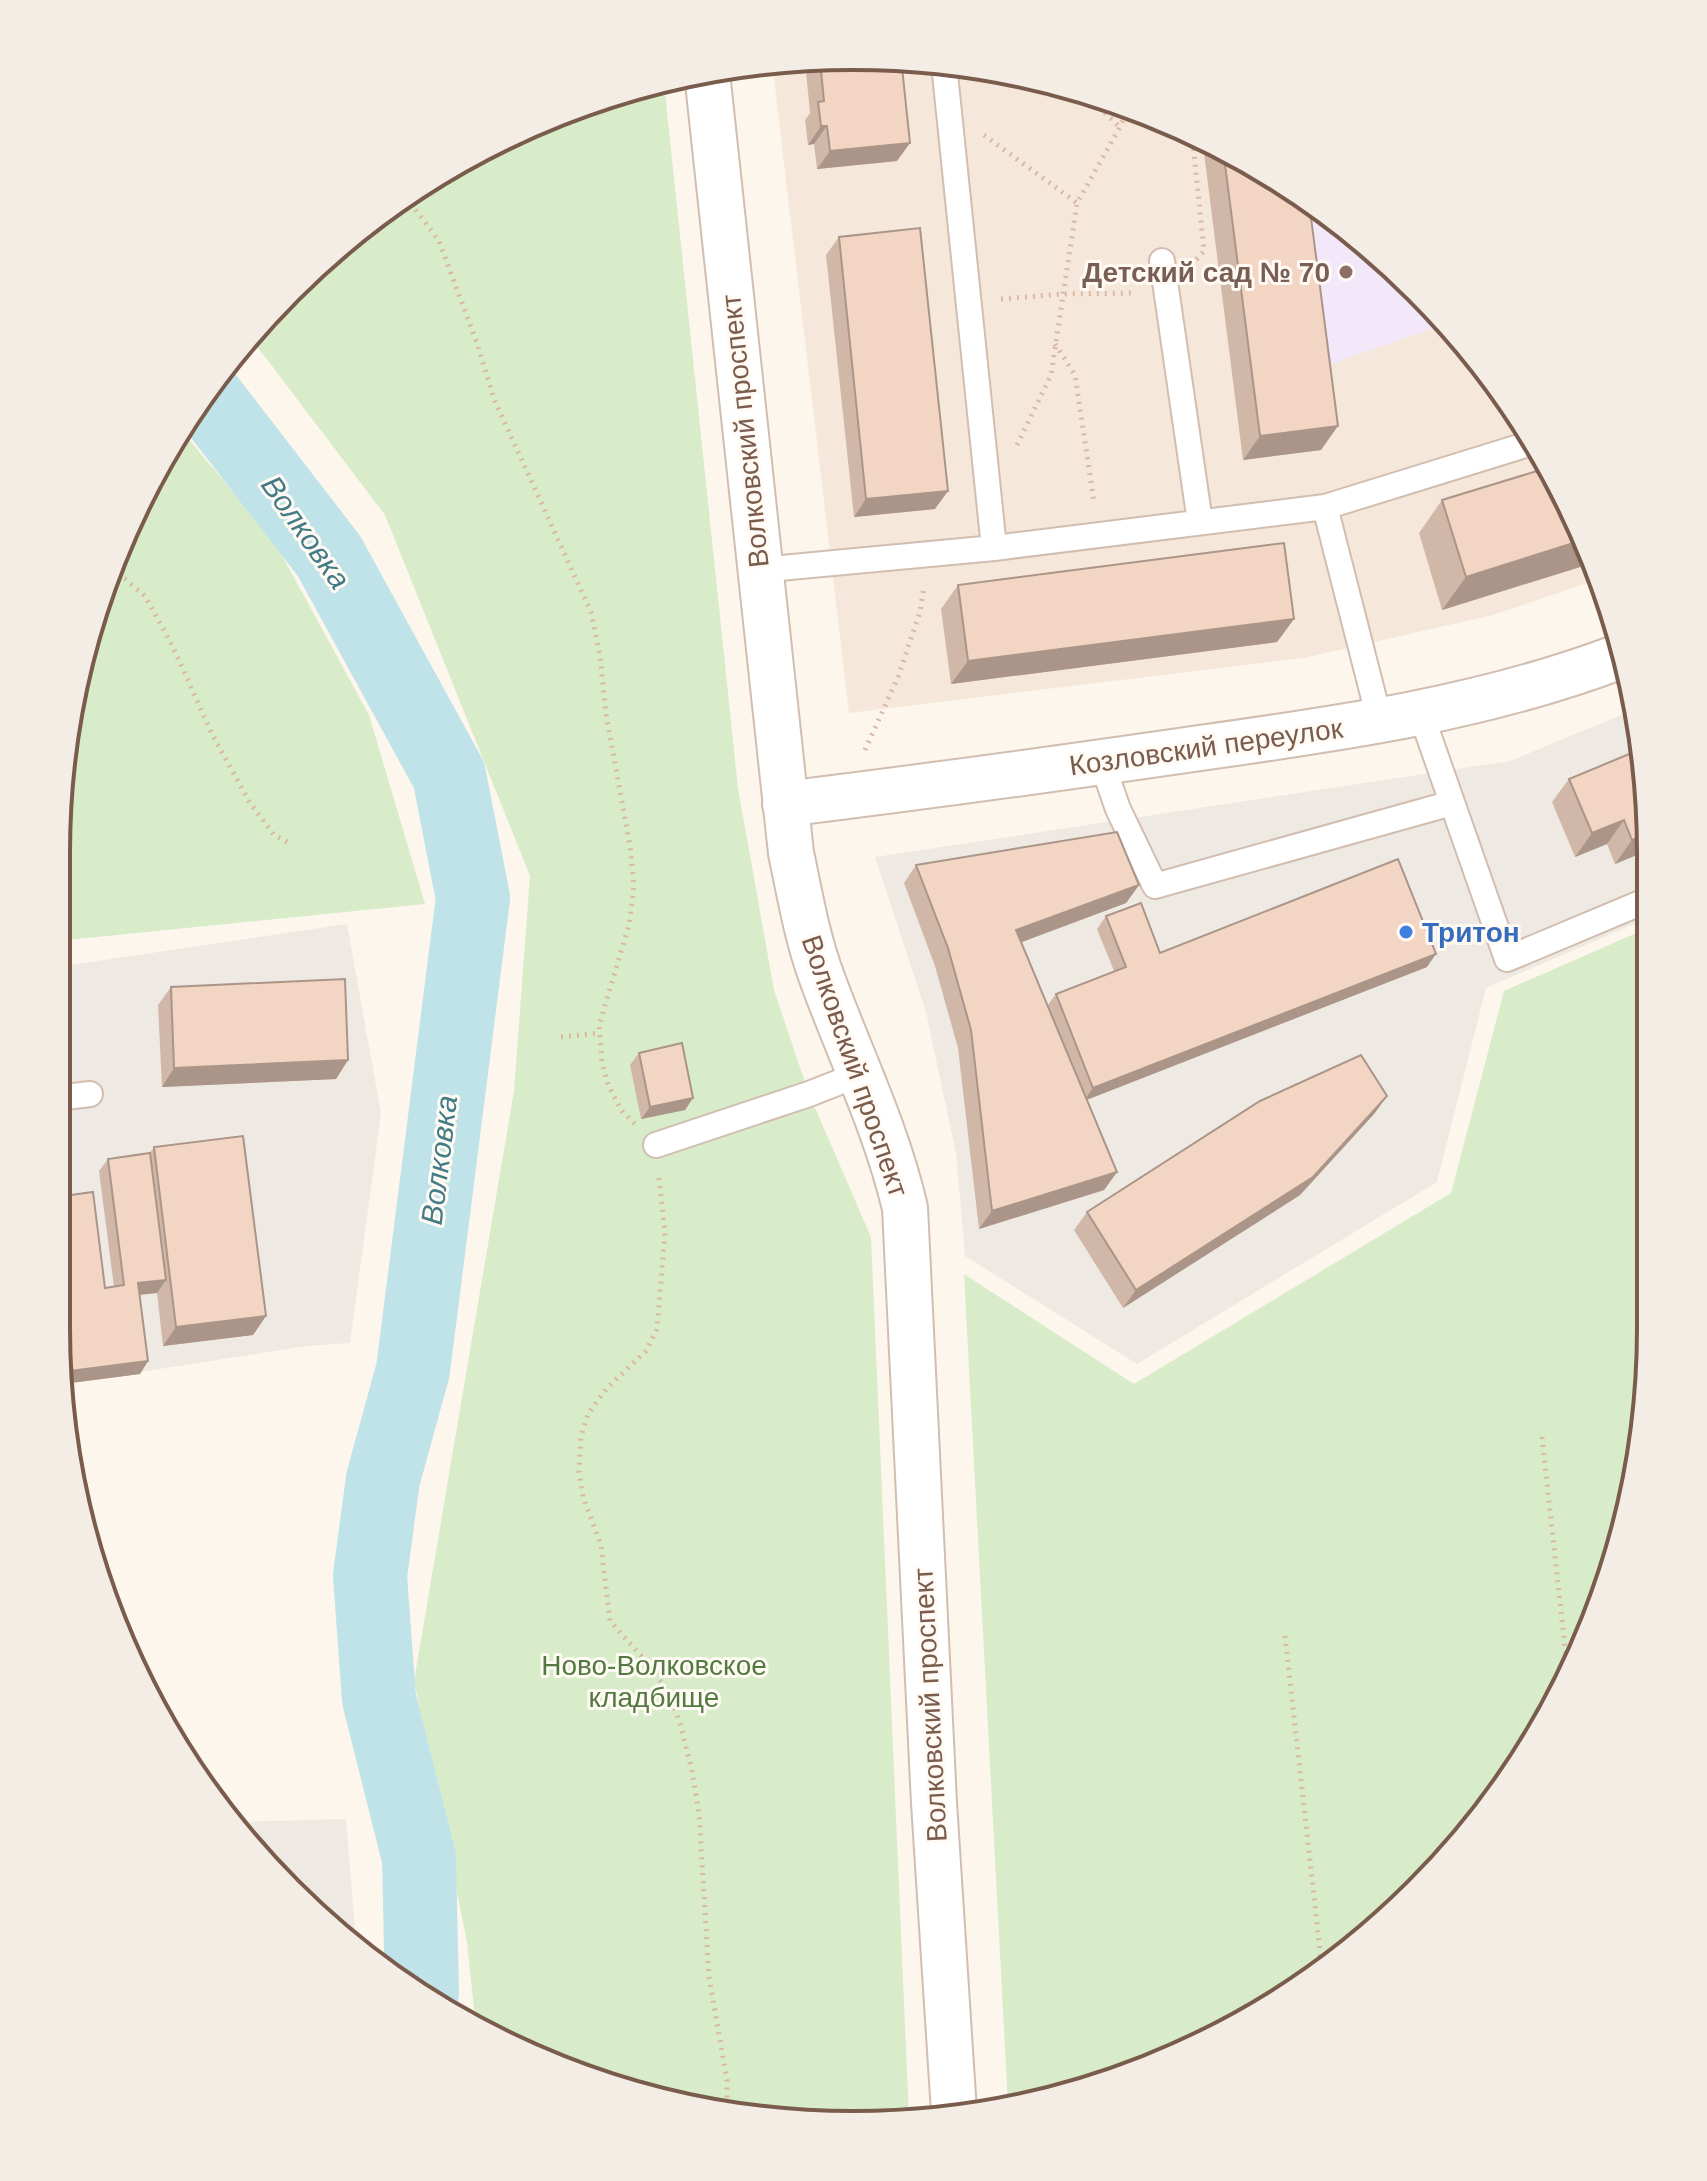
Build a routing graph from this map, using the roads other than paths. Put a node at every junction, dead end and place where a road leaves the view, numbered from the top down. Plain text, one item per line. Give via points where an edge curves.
1 (945, 76) edge
2 (708, 84) edge
3 (1162, 261) dead end
4 (1522, 446) edge
5 (1325, 507) junction
6 (1200, 522) junction
7 (994, 548) junction
8 (760, 570) junction
9 (1612, 659) edge
10 (1400, 718) junction
11 (1102, 763) junction
12 (1452, 803) junction
13 (785, 804) junction
14 (1637, 904) edge
15 (860, 1074) junction
16 (90, 1094) dead end
17 (70, 1096) edge
18 (656, 1145) road end
19 (953, 2104) edge

1 - 7 lane
2 - 8 street, Волковский проспект
3 - 6 lane
4 - 5 lane
5 - 6 lane
5 - 10 lane
6 - 7 lane
7 - 8 lane
8 - 13 street, Волковский проспект
9 - 10 street, Козловский переулок via 1497,697
10 - 11 street, Козловский переулок
10 - 12 lane
11 - 12 lane via 1155,886
11 - 13 street, Козловский переулок
12 - 14 lane via 1507,959
13 - 15 street, Волковский проспект via 805,920
15 - 18 lane
15 - 19 street, Волковский проспект via 905,1208
16 - 17 lane

